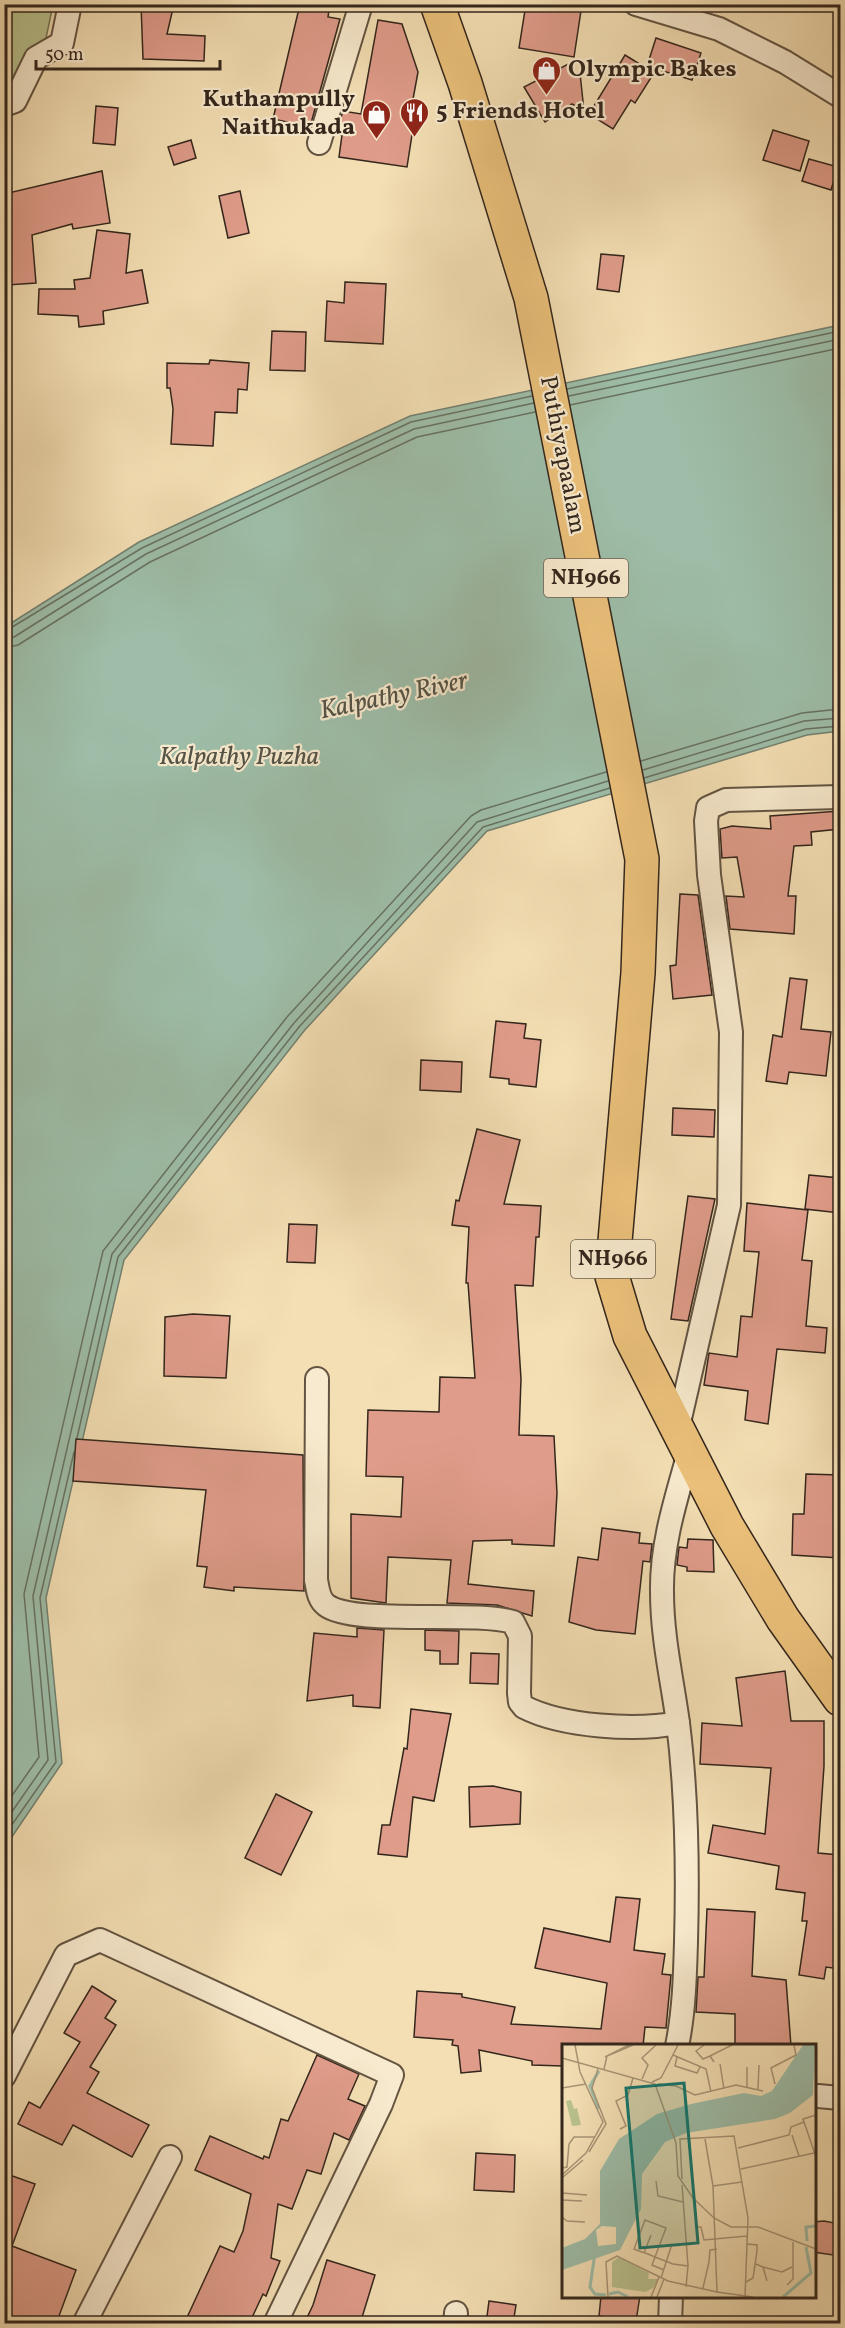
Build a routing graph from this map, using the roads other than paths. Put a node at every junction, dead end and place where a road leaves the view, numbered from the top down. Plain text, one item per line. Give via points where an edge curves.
1 (70, 4) edge
2 (361, 4) edge
3 (437, 4) edge
4 (636, 4) edge
5 (840, 96) edge
6 (4, 105) edge
7 (319, 143) dead end
8 (840, 797) edge
9 (317, 1379) dead end
10 (684, 1438) junction
11 (840, 1700) edge
12 (678, 1723) junction
13 (677, 2044) edge
14 (4, 2076) edge
15 (818, 2096) dead end
16 (840, 2098) edge
17 (170, 2157) dead end
18 (671, 2298) edge
19 (84, 2324) edge
20 (275, 2324) edge
21 (670, 2324) edge

1 - 6 street via 62,43 36,58 15,101
2 - 7 street
3 - 10 highway, Puthiyapaalam / NH966 via 531,298 642,859 638,973 612,1276 630,1336
4 - 5 street via 719,29
8 - 10 street via 726,800 708,808 709,876 731,1032 729,1205
9 - 12 street via 316,1580 320,1601 343,1612 513,1622 520,1636 519,1693 524,1707 565,1719 626,1728
10 - 11 highway, NH966 via 760,1583
10 - 12 street via 664,1555 662,1591 666,1655
12 - 13 street via 688,1886 684,1998
14 - 20 street via 66,1955 100,1940 392,2075
15 - 16 street
17 - 19 street
18 - 21 street

